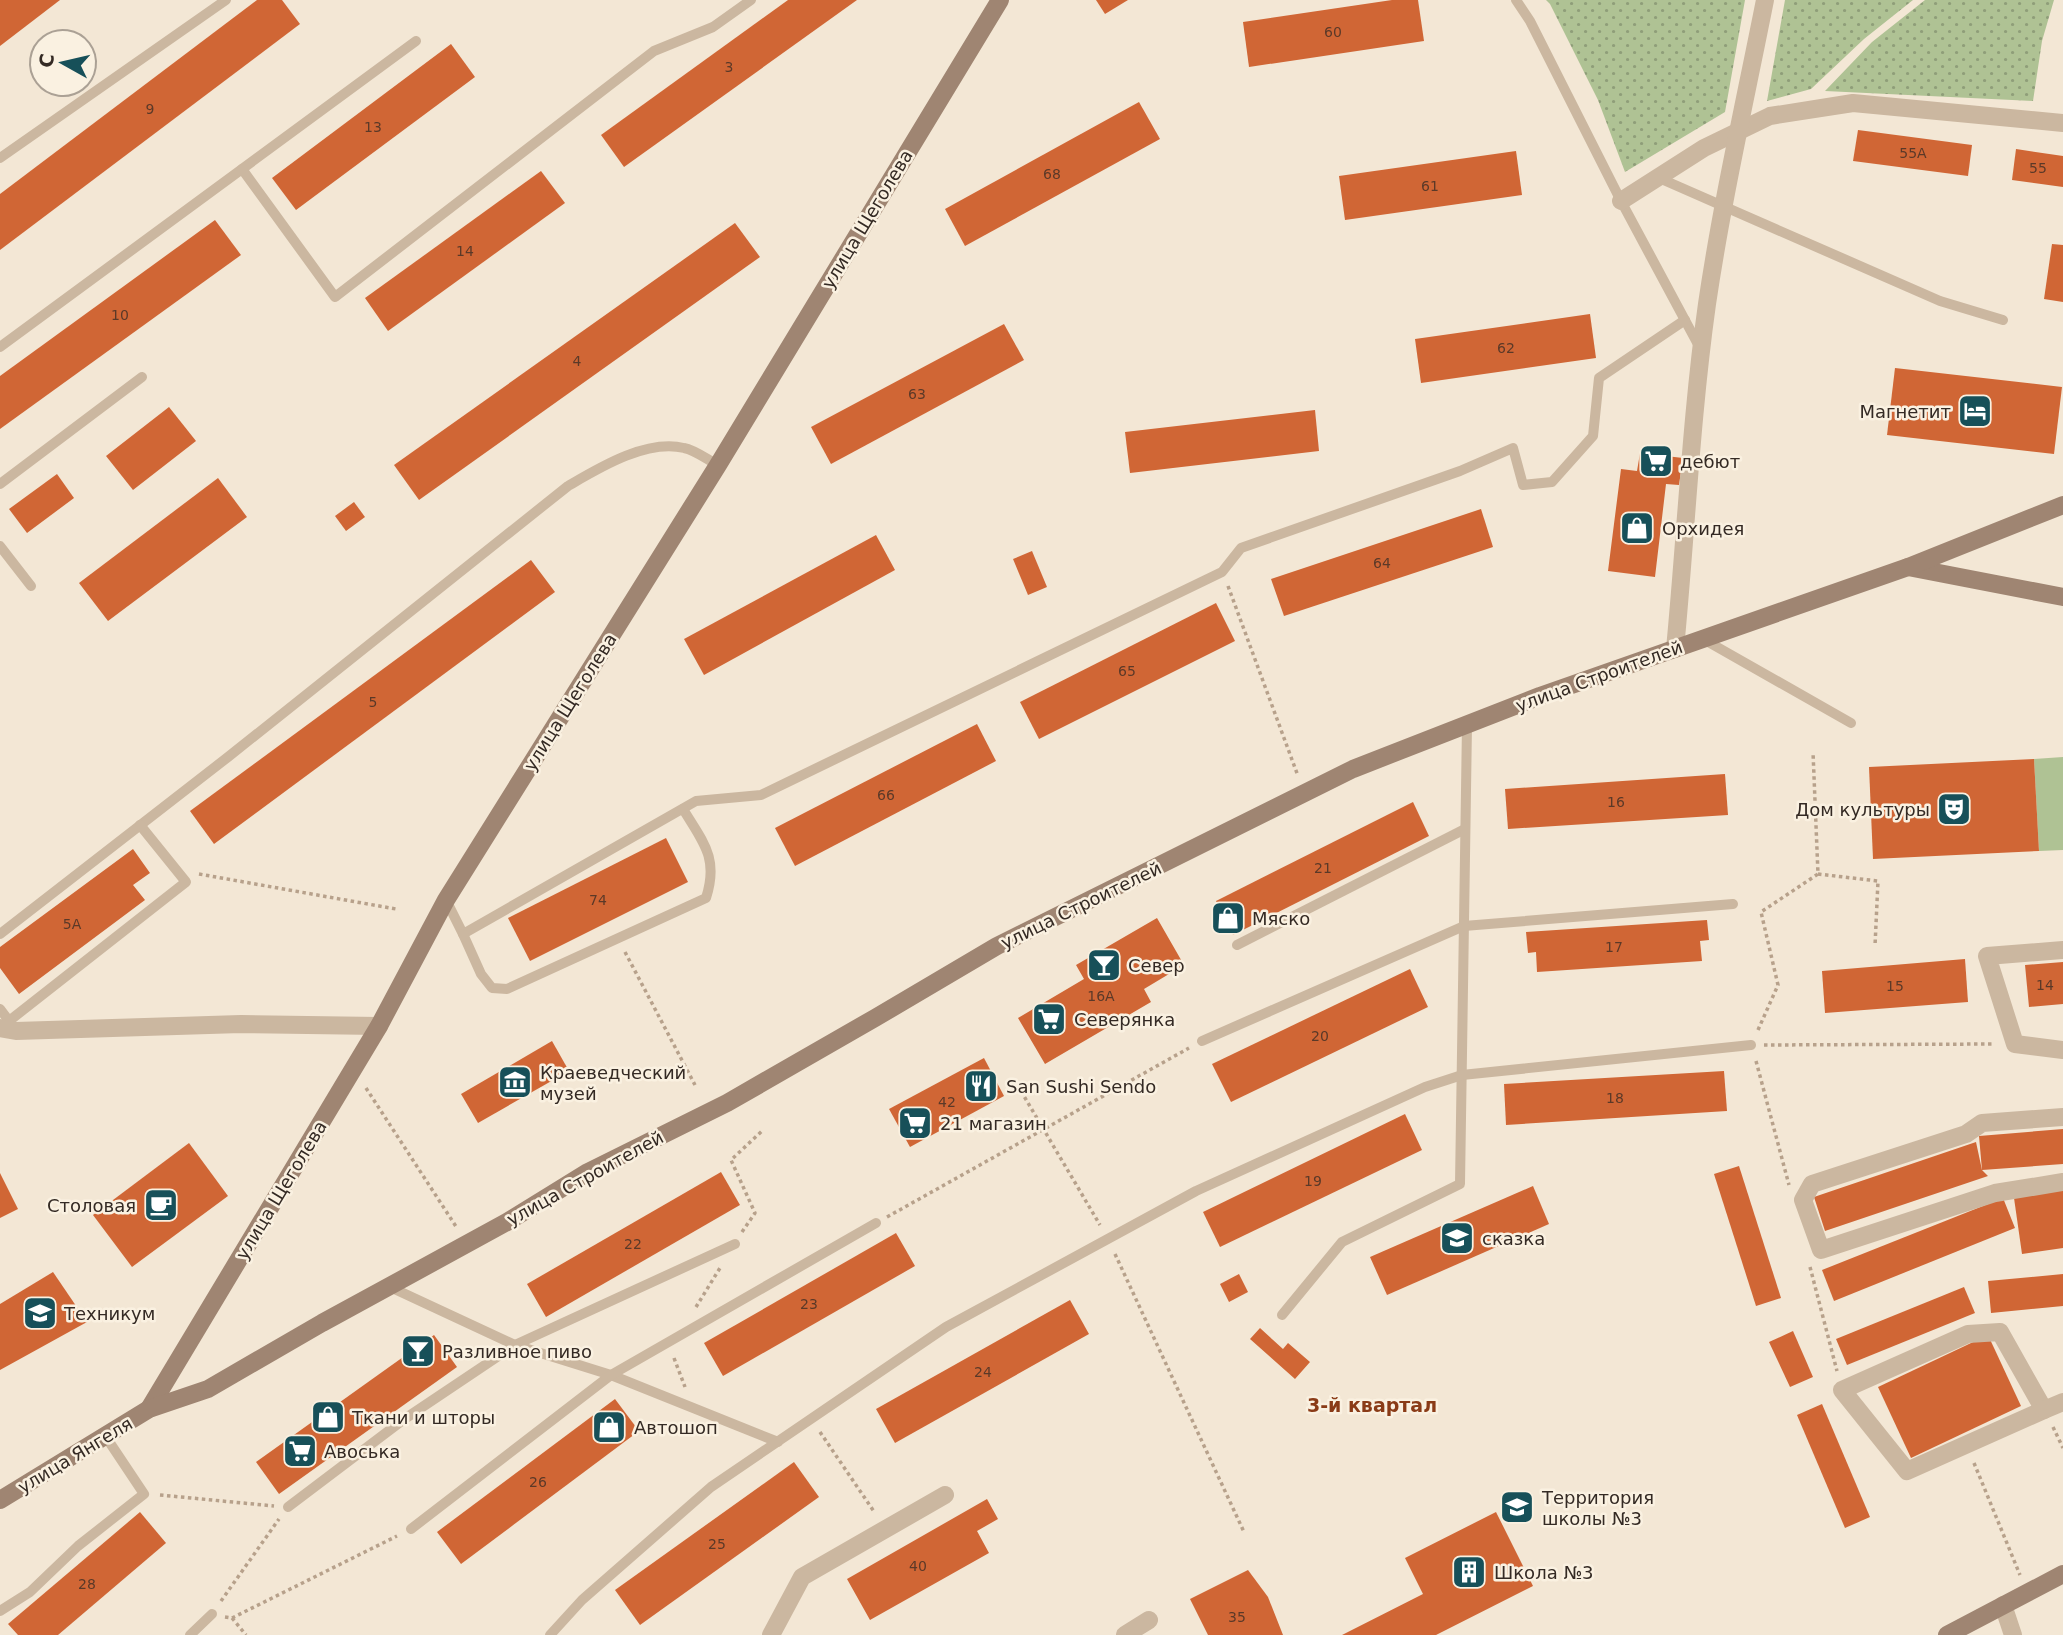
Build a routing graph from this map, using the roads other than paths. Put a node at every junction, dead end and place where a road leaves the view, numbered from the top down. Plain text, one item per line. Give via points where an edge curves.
1 (226, 0) edge
2 (751, 0) edge
3 (1000, 0) edge
4 (1516, 0) edge
5 (1765, 0) edge
6 (416, 41) dead end
7 (2063, 123) edge
8 (1739, 132) junction
9 (0, 158) edge
10 (242, 169) junction
11 (1659, 177) junction
12 (1621, 201) junction
13 (1723, 207) junction
14 (1685, 320) junction
15 (2003, 320) dead end
16 (0, 347) edge
17 (1702, 353) junction
18 (142, 377) dead end
19 (718, 465) junction
20 (0, 484) edge
21 (2063, 505) edge
22 (0, 545) edge
23 (1908, 567) junction
24 (31, 586) dead end
25 (2063, 597) edge
26 (1703, 639) junction
27 (1675, 649) junction
28 (1851, 723) dead end
29 (1467, 725) junction
30 (683, 809) junction
31 (140, 825) junction
32 (1465, 829) junction
33 (446, 900) junction
34 (1733, 904) dead end
35 (1464, 926) junction
36 (0, 934) edge
37 (463, 934) junction
38 (1237, 945) dead end
39 (2063, 950) edge
40 (0, 1009) edge
41 (379, 1026) junction
42 (0, 1028) edge
43 (1202, 1041) road end
44 (1751, 1045) road end
45 (2063, 1050) edge
46 (1462, 1075) junction
47 (2063, 1117) edge
48 (2063, 1182) edge
49 (876, 1223) road end
50 (735, 1244) dead end
51 (388, 1286) junction
52 (1282, 1315) dead end
53 (515, 1345) junction
54 (611, 1376) junction
55 (2063, 1402) edge
56 (149, 1409) junction
57 (2044, 1410) junction
58 (106, 1437) junction
59 (778, 1442) junction
60 (945, 1495) dead end
61 (0, 1500) edge
62 (288, 1507) road end
63 (411, 1529) road end
64 (2063, 1574) edge
65 (2003, 1605) junction
66 (0, 1611) edge
67 (212, 1614) road end
68 (1149, 1620) dead end
69 (190, 1635) edge
70 (550, 1635) edge
71 (771, 1635) edge
72 (1125, 1635) edge
73 (1947, 1635) edge
74 (2013, 1635) edge

1 - 9 lane
2 - 10 lane via 713,27 654,51 335,297
3 - 19 street, улица Щеголева
4 - 12 lane
5 - 8 street
6 - 10 lane
7 - 8 street via 1853,103 1770,116
8 - 11 street
8 - 13 street
10 - 16 lane
11 - 12 street
11 - 13 lane
12 - 14 lane
13 - 15 lane via 1940,301
13 - 17 street
14 - 17 lane
14 - 30 lane via 1599,377 1593,436 1552,482 1523,485 1513,447 1460,471 1241,548 1222,572 761,795 696,802
17 - 27 street
18 - 20 lane
19 - 31 lane via 685,448 657,447 608,462 568,486
19 - 33 street, улица Щеголева
21 - 23 street, улица Строителей
22 - 24 lane
23 - 25 street
23 - 26 street, улица Строителей
26 - 27 street, улица Строителей
26 - 28 lane
27 - 29 street, улица Строителей
29 - 32 lane
29 - 51 street, улица Строителей via 1353,769 997,946 727,1103 588,1172
30 - 37 lane
30 - 37 lane via 709,852 711,881 706,898 507,989 492,988
31 - 36 lane
31 - 40 lane via 186,882 9,1021
32 - 35 lane
32 - 38 lane
33 - 37 lane
33 - 41 street, улица Щеголева
34 - 35 lane
35 - 43 lane
35 - 46 lane
39 - 45 street via 1987,956 2015,1044
41 - 42 street
41 - 56 street, улица Щеголева
44 - 46 lane
46 - 52 lane via 1460,1184 1342,1242
46 - 59 lane via 1425,1087 1196,1191 946,1327
47 - 48 street via 1982,1123 1966,1134 1812,1184 1803,1200 1821,1250 1996,1193
49 - 54 lane
50 - 53 lane
51 - 53 lane
51 - 56 street, улица Строителей via 208,1389
53 - 54 lane
53 - 62 lane via 402,1420
54 - 59 lane
54 - 63 lane
55 - 57 street
56 - 58 street, улица Янгеля
57 - 57 street via 2000,1332 1968,1334 1842,1390 1906,1471
58 - 61 street, улица Янгеля
58 - 66 lane via 144,1494 78,1546 30,1592
59 - 70 lane via 711,1487 582,1600
60 - 71 street via 802,1577
64 - 65 street
65 - 73 street
65 - 74 street
67 - 69 lane
68 - 72 street

